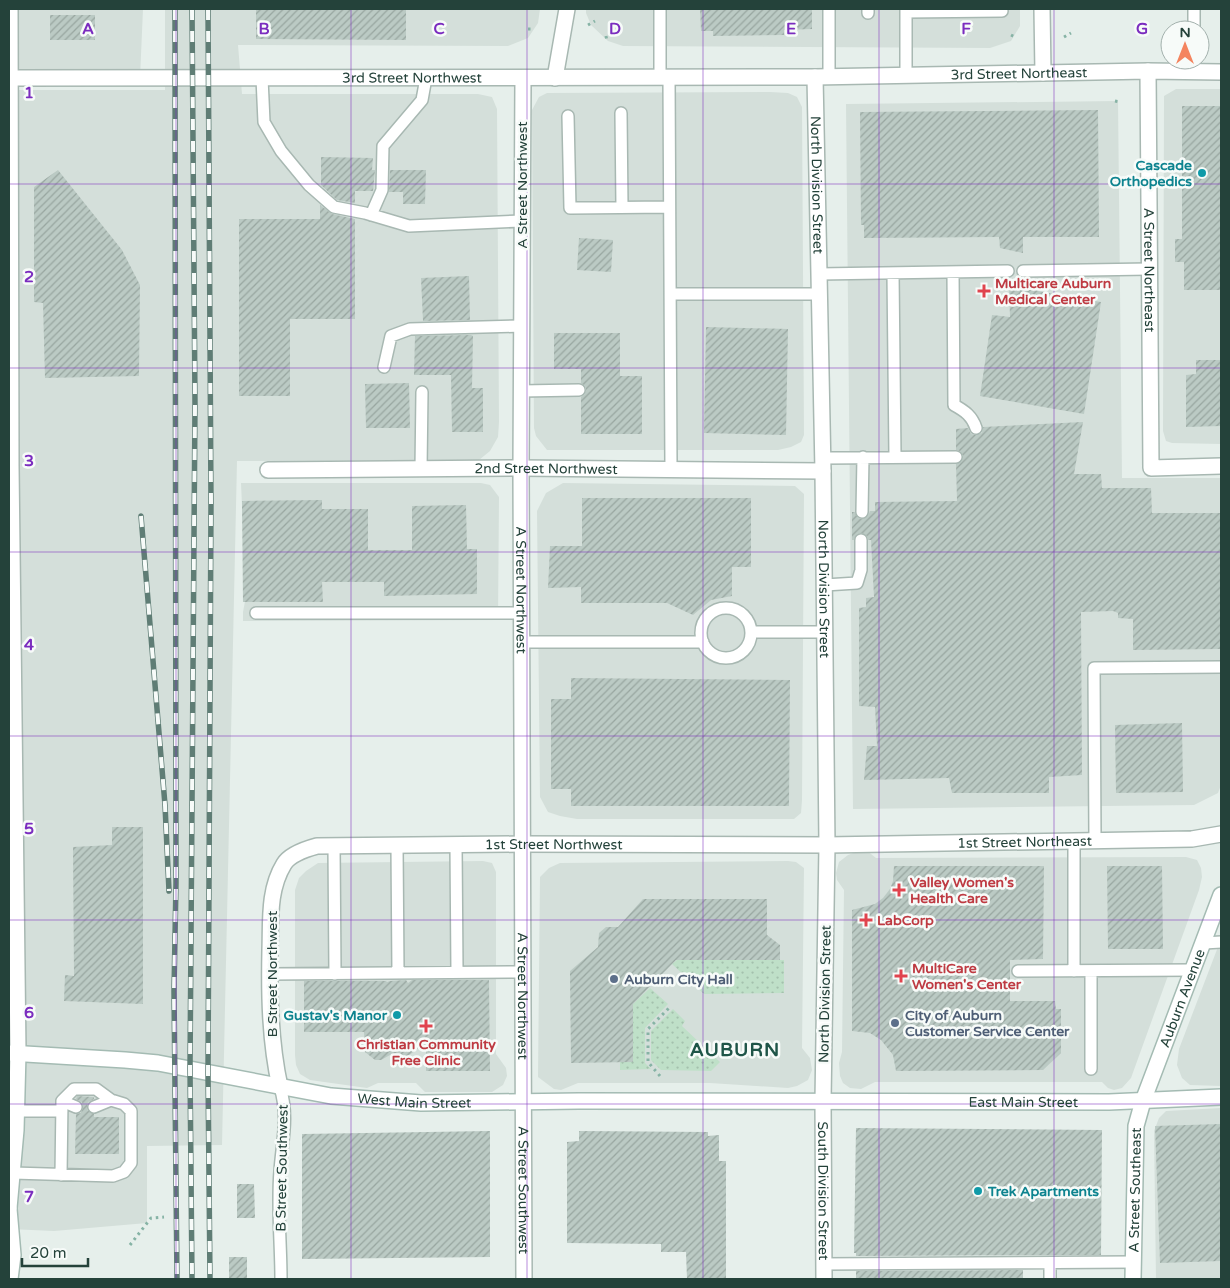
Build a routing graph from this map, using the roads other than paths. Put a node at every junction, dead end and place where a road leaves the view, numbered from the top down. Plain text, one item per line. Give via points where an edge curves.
1 (10, 9) edge
2 (567, 9) edge
3 (660, 9) edge
4 (829, 9) edge
5 (1042, 9) edge
6 (906, 10) edge
7 (1002, 11) dead end
8 (1160, 70) edge
9 (1148, 71) junction
10 (1043, 73) junction
11 (906, 76) junction
12 (664, 77) junction
13 (822, 77) junction
14 (10, 78) edge
15 (262, 78) junction
16 (426, 78) junction
17 (523, 78) junction
18 (555, 78) junction
19 (621, 113) dead end
20 (568, 116) dead end
21 (622, 207) junction
22 (669, 207) junction
23 (371, 215) junction
24 (522, 221) junction
25 (1149, 269) junction
26 (1008, 271) dead end
27 (1023, 271) dead end
28 (953, 272) junction
29 (893, 273) junction
30 (819, 274) junction
31 (670, 294) junction
32 (819, 294) junction
33 (522, 326) junction
34 (384, 367) dead end
35 (579, 390) dead end
36 (521, 391) junction
37 (422, 392) dead end
38 (976, 428) dead end
39 (863, 457) junction
40 (895, 457) junction
41 (956, 457) dead end
42 (823, 464) junction
43 (10, 466) edge
44 (1221, 466) edge
45 (521, 468) junction
46 (421, 469) junction
47 (671, 469) junction
48 (268, 470) dead end
49 (862, 512) dead end
50 (861, 540) dead end
51 (825, 585) junction
52 (256, 613) dead end
53 (521, 613) junction
54 (752, 632) junction
55 (825, 632) junction
56 (521, 642) junction
57 (703, 642) junction
58 (1221, 667) edge
59 (1221, 834) edge
60 (1095, 840) junction
61 (1074, 841) junction
62 (522, 844) junction
63 (456, 845) junction
64 (828, 845) junction
65 (334, 846) junction
66 (397, 846) junction
67 (285, 862) joint
68 (1221, 895) edge
69 (1221, 942) edge
70 (1204, 943) junction
71 (1018, 970) dead end
72 (1074, 970) junction
73 (1091, 970) junction
74 (1194, 970) junction
75 (457, 972) junction
76 (523, 972) junction
77 (398, 973) junction
78 (270, 974) junction
79 (335, 974) junction
80 (13, 1053) edge
81 (1091, 1069) dead end
82 (280, 1087) junction
83 (1221, 1097) edge
84 (111, 1100) junction
85 (823, 1101) junction
86 (1143, 1101) junction
87 (524, 1102) junction
88 (62, 1106) junction
89 (76, 1107) dead end
90 (94, 1107) dead end
91 (16, 1111) junction
92 (13, 1173) junction
93 (61, 1175) junction
94 (9, 1208) edge
95 (1133, 1262) junction
96 (1050, 1263) junction
97 (824, 1272) edge
98 (10, 1279) edge
99 (281, 1279) edge
100 (524, 1279) edge
101 (1050, 1279) edge
102 (1133, 1279) edge

1 - 14 street
2 - 18 street
3 - 12 lane
4 - 13 lane
5 - 10 street
6 - 7 lane
6 - 11 lane
8 - 9 street, 3rd Street Northeast
9 - 10 street, 3rd Street Northeast
9 - 25 street, A Street Northeast
10 - 11 street, 3rd Street Northeast
11 - 13 street, 3rd Street Northeast
12 - 13 street, 3rd Street Northwest
12 - 18 street, 3rd Street Northwest
12 - 22 lane
13 - 30 street, North Division Street
14 - 15 street, 3rd Street Northwest
14 - 43 street
15 - 16 street, 3rd Street Northwest
15 - 23 lane via 264,122 281,151 309,185 334,207
16 - 17 street, 3rd Street Northwest
16 - 23 lane via 422,100 383,146 382,190
17 - 18 street, 3rd Street Northwest
17 - 24 street, A Street Northwest
19 - 21 lane
20 - 21 lane via 570,208
21 - 22 lane
22 - 31 lane
23 - 24 lane via 409,226
24 - 33 street, A Street Northwest
25 - 27 lane
25 - 44 street, A Street Northeast via 1151,468
26 - 28 lane
28 - 29 lane
28 - 38 lane via 954,405 973,420
29 - 30 lane
29 - 40 lane
30 - 32 street, North Division Street
31 - 32 lane
31 - 47 lane
32 - 42 street, North Division Street
33 - 34 lane via 410,329 391,336
33 - 36 street, A Street Northwest
35 - 36 lane
36 - 45 street, A Street Northwest
37 - 46 lane
39 - 40 lane
39 - 42 lane
39 - 49 lane
40 - 41 lane
42 - 47 street, 2nd Street Northwest
42 - 51 street, North Division Street
43 - 80 street
45 - 46 street, 2nd Street Northwest
45 - 47 street, 2nd Street Northwest
45 - 53 street, A Street Northwest
46 - 48 street, 2nd Street Northwest
50 - 51 lane via 857,583
51 - 55 street, North Division Street
52 - 53 lane
53 - 56 street, A Street Northwest
54 - 55 lane
54 - 57 lane via 747,647 731,658 712,654
54 - 57 lane via 748,619 741,612 722,608 705,618 701,627
55 - 64 street, North Division Street
56 - 57 lane
56 - 62 street, A Street Northwest
58 - 60 lane via 1094,668
59 - 60 street, 1st Street Northeast via 1192,839
60 - 61 street, 1st Street Northeast
61 - 64 street, 1st Street Northeast
61 - 72 lane
62 - 63 street, 1st Street Northwest
62 - 64 street, 1st Street Northwest
62 - 76 street, A Street Northwest
63 - 66 street, 1st Street Northwest
63 - 75 lane
64 - 85 street, North Division Street
65 - 66 street, 1st Street Northwest
65 - 67 street, 1st Street Northwest via 307,849
65 - 79 lane
66 - 77 lane
67 - 78 street, B Street Northwest via 276,882 271,907
68 - 70 street, Auburn Avenue
69 - 70 lane
70 - 74 street, Auburn Avenue
71 - 72 lane
72 - 73 lane
73 - 74 lane
73 - 81 lane
74 - 86 street, Auburn Avenue
75 - 76 lane
75 - 77 lane
76 - 87 street, A Street Northwest
77 - 79 lane
78 - 79 lane
78 - 82 street, B Street Northwest via 272,1044
80 - 82 street, West Main Street via 158,1063
80 - 91 street
82 - 87 street, West Main Street via 331,1096 412,1103
82 - 99 lane, B Street Southwest via 286,1120 280,1172
83 - 86 street, East Main Street
84 - 88 lane via 96,1089 74,1089
84 - 90 lane
84 - 93 lane via 132,1111 131,1163 124,1172 112,1176
85 - 86 street, East Main Street
85 - 87 street, West Main Street
85 - 97 street, South Division Street
86 - 95 street, A Street Southeast via 1136,1126
87 - 100 street, A Street Southwest
88 - 89 lane
88 - 91 lane
88 - 93 lane
91 - 92 street
92 - 93 lane
92 - 94 street
94 - 98 street via 13,1255
95 - 96 lane
95 - 102 street, A Street Southeast
96 - 97 lane
96 - 101 lane

